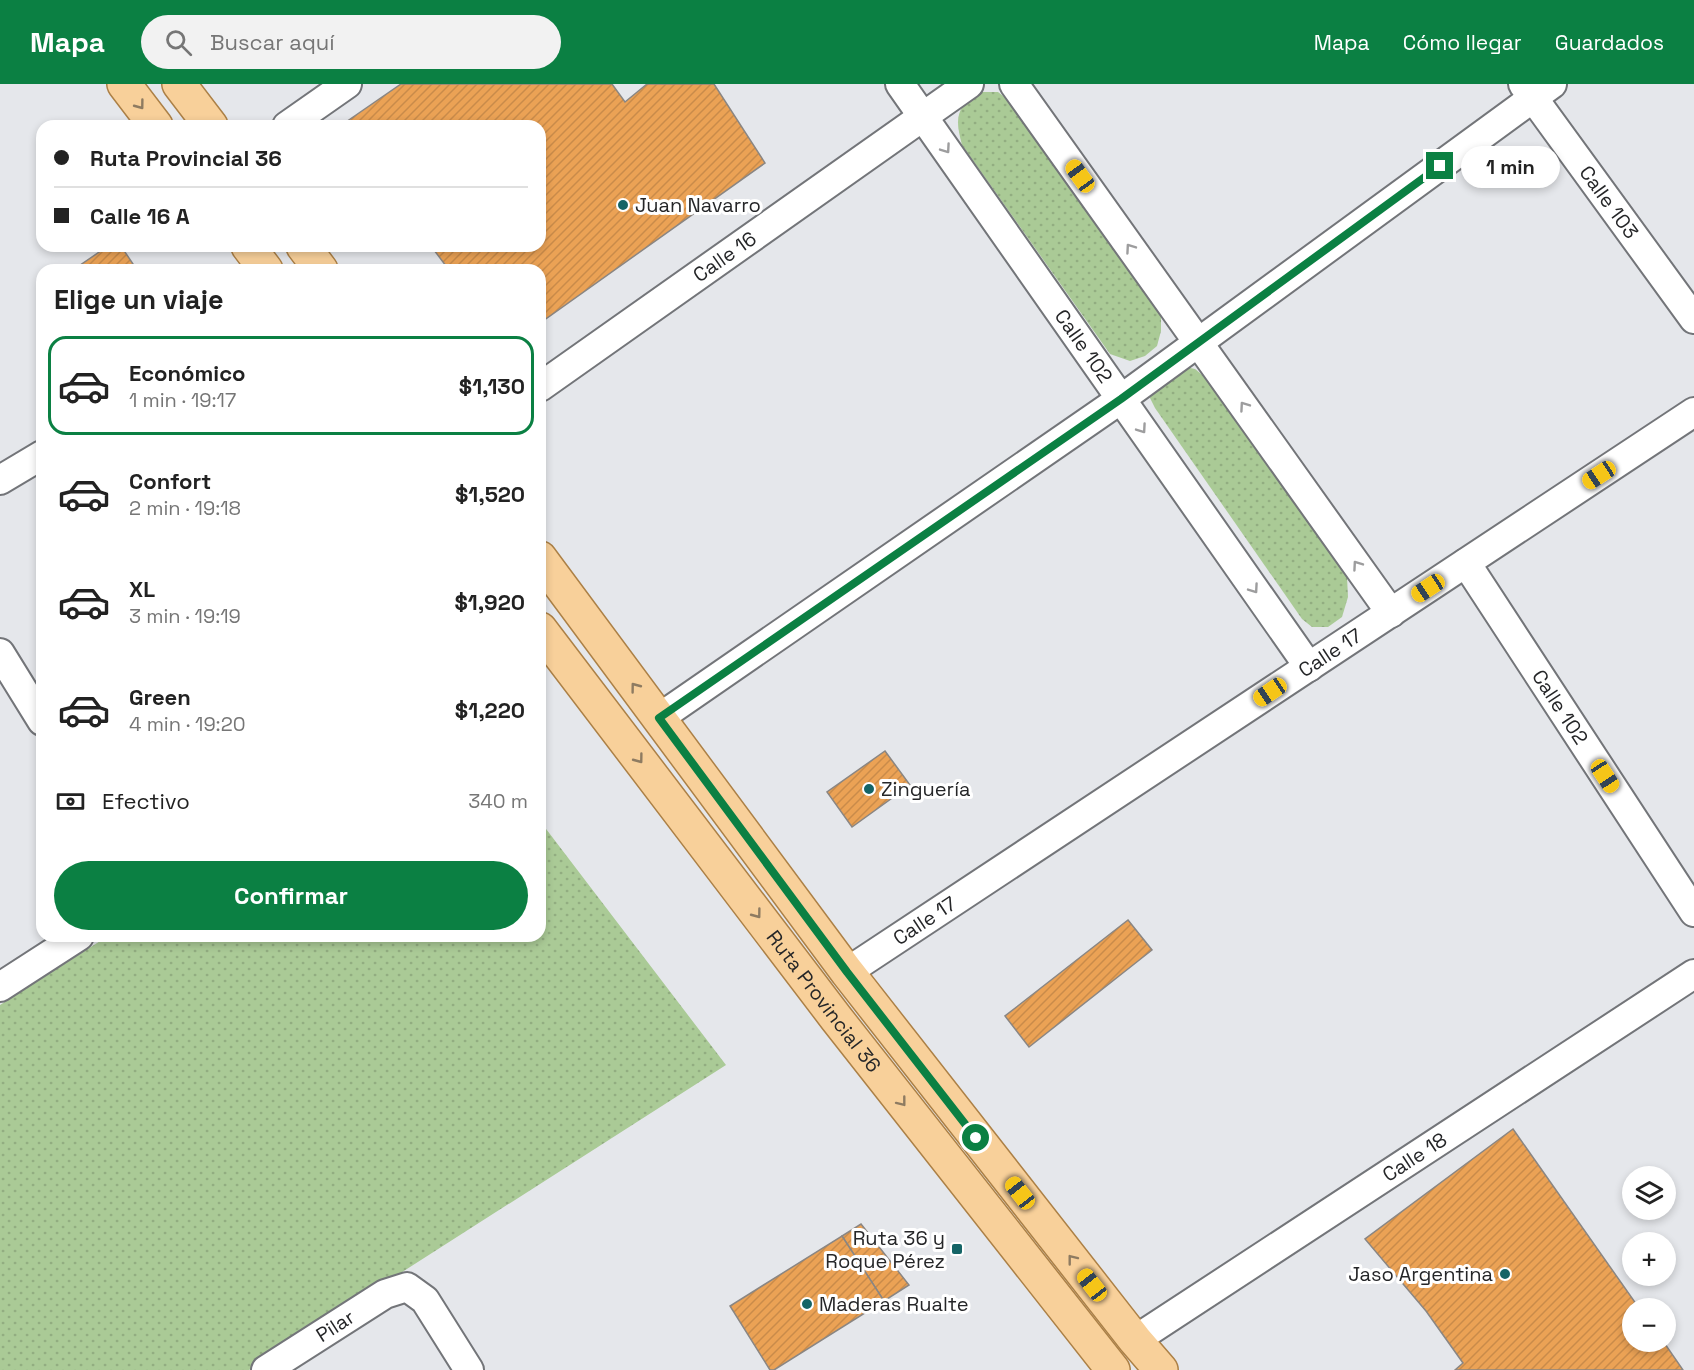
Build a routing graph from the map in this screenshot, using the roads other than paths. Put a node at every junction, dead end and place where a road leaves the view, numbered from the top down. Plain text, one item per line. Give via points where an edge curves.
1 (124, 84) edge
2 (179, 84) edge
3 (347, 84) edge
4 (900, 84) edge
5 (969, 84) edge
6 (1014, 84) edge
7 (1536, 89) edge
8 (924, 117) junction
9 (151, 120) edge
10 (206, 120) edge
11 (296, 120) edge
12 (1694, 319) edge
13 (1198, 342) junction
14 (546, 383) edge
15 (1121, 399) junction
16 (1694, 412) edge
17 (36, 459) edge
18 (0, 480) edge
19 (1466, 563) junction
20 (546, 566) edge
21 (1390, 613) junction
22 (546, 638) edge
23 (0, 653) edge
24 (1309, 667) junction
25 (36, 711) edge
26 (659, 718) junction
27 (1694, 912) edge
28 (70, 942) edge
29 (847, 972) junction
30 (1694, 974) edge
31 (0, 987) edge
32 (1135, 1340) junction
33 (1102, 1367) edge
34 (266, 1370) edge
35 (469, 1370) edge
36 (1161, 1370) edge

1 -> 9 main road
2 - 10 main road
3 - 11 street
4 - 8 street, Calle 102
5 - 8 street, Calle 16
13 -> 6 street
7 - 12 street, Calle 103
7 - 13 street
8 - 14 street, Calle 16
8 -> 15 street, Calle 102
13 - 15 street
21 -> 13 street
15 -> 24 street, Calle 102
15 - 26 street
16 - 19 street, Calle 17
17 - 18 street
19 - 21 street, Calle 17
19 - 27 street, Calle 102
26 -> 20 main road, Ruta Provincial 36
21 - 24 street, Calle 17
22 -> 33 main road, Ruta Provincial 36
23 - 25 street
24 - 29 street, Calle 17
26 - 29 main road, Ruta Provincial 36
28 - 31 street
32 -> 29 main road, Ruta Provincial 36
30 - 32 street, Calle 18
32 - 36 main road, Ruta Provincial 36
34 - 35 street, Pilar via 385,1294 407,1287 425,1300

